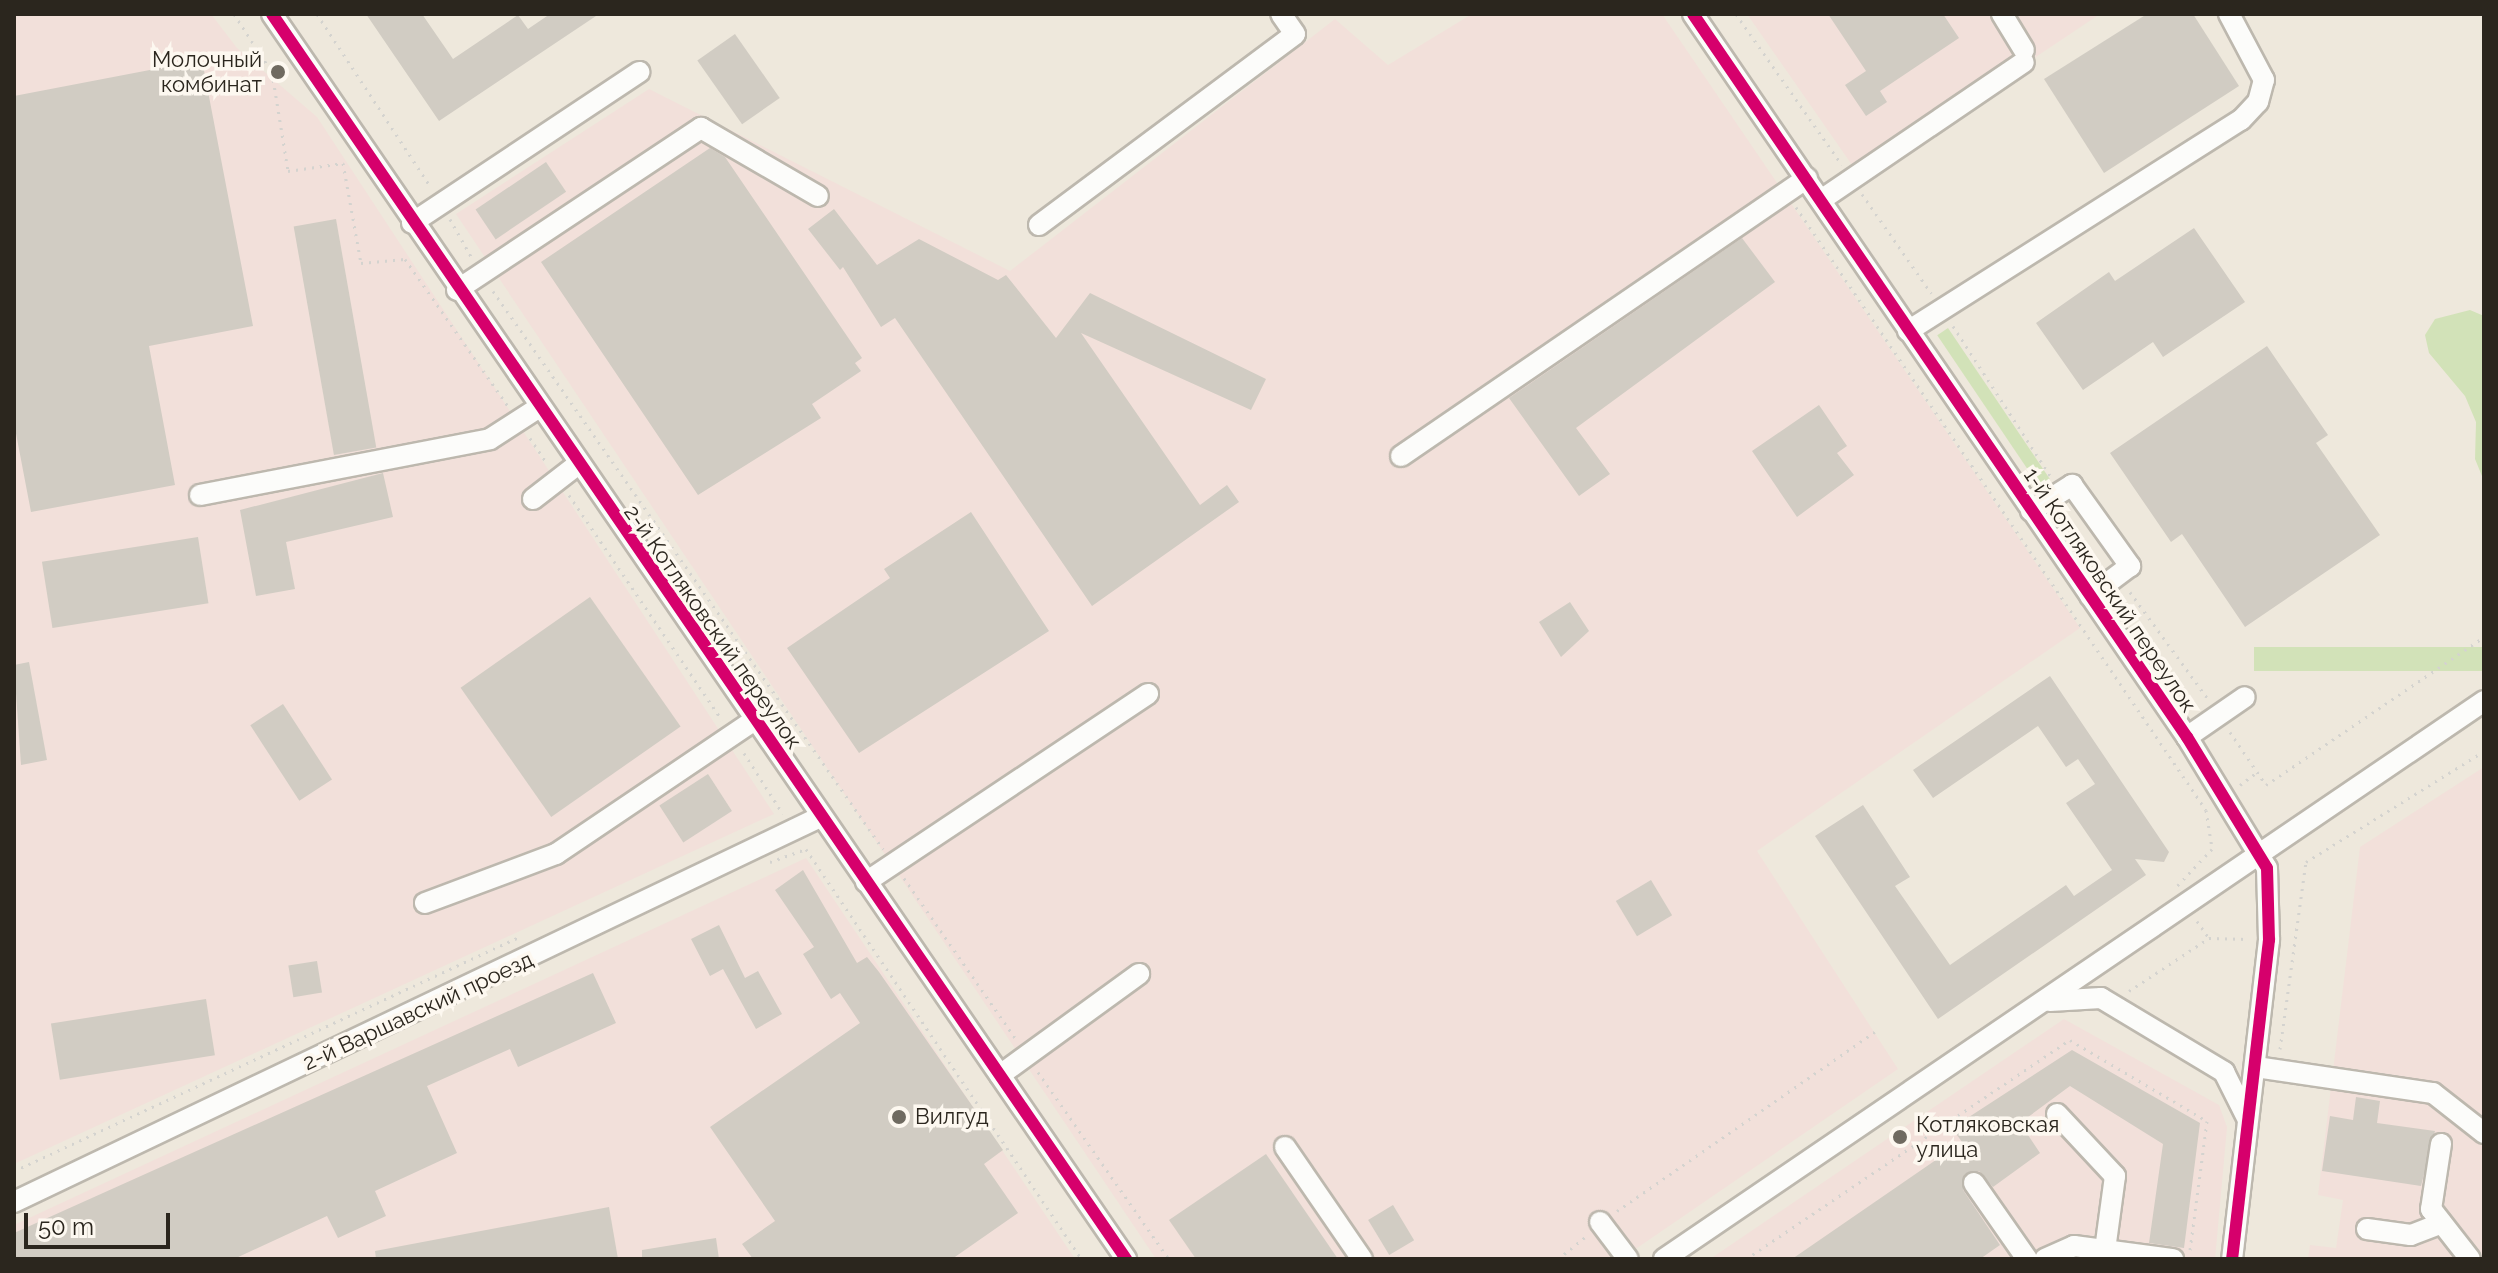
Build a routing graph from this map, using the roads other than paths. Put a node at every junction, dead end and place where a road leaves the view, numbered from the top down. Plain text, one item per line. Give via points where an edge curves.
1 (272, 14) edge
2 (1281, 14) edge
3 (1693, 14) edge
4 (2002, 14) edge
5 (2229, 14) edge
6 (639, 72) dead end
7 (1807, 178) junction
8 (818, 196) dead end
9 (1821, 200) junction
10 (412, 223) junction
11 (1039, 225) dead end
12 (457, 290) junction
13 (1908, 331) junction
14 (538, 408) junction
15 (1401, 456) dead end
16 (577, 465) junction
17 (200, 495) dead end
18 (533, 499) dead end
19 (2031, 511) junction
20 (2090, 596) junction
21 (1148, 694) dead end
22 (2245, 697) dead end
23 (2484, 701) edge
24 (753, 721) junction
25 (2187, 737) junction
26 (820, 817) junction
27 (2259, 852) junction
28 (866, 882) junction
29 (425, 903) dead end
30 (1139, 974) dead end
31 (2038, 1005) junction
32 (2266, 1068) junction
33 (1000, 1075) junction
34 (2057, 1114) dead end
35 (2484, 1133) edge
36 (2247, 1141) junction
37 (2441, 1144) dead end
38 (1285, 1147) dead end
39 (1974, 1183) dead end
40 (14, 1202) edge
41 (1600, 1222) road end
42 (2442, 1223) junction
43 (2367, 1229) dead end
44 (2105, 1250) junction
45 (1126, 1259) edge
46 (1362, 1259) edge
47 (1628, 1259) edge
48 (1664, 1259) edge
49 (2027, 1259) edge
50 (2045, 1259) edge
51 (2173, 1259) edge
52 (2232, 1259) edge
53 (2470, 1259) edge

1 - 10 street, 2-й Котляковский переулок
2 - 11 street via 1295,34
3 - 7 street, 1-й Котляковский переулок
4 - 9 street via 2024,56
5 - 13 street via 2264,80 2258,102 2241,120
6 - 10 street
7 - 9 street, 1-й Котляковский переулок
7 - 15 street
8 - 12 street via 701,128
9 - 13 street, 1-й Котляковский переулок
10 - 12 street, 2-й Котляковский переулок
12 - 14 street, 2-й Котляковский переулок
13 - 19 street, 1-й Котляковский переулок
14 - 16 street, 2-й Котляковский переулок
14 - 17 street via 490,439
16 - 18 street
16 - 24 street, 2-й Котляковский переулок
19 - 20 street, 1-й Котляковский переулок
19 - 20 street via 2072,485 2136,572
20 - 25 street, 1-й Котляковский переулок
21 - 28 street
22 - 25 street
23 - 27 street
24 - 26 street, 2-й Котляковский переулок
24 - 29 street via 556,854
25 - 27 street, 1-й Котляковский переулок
26 - 28 street, 2-й Котляковский переулок
26 - 40 street, 2-й Варшавский проезд
27 - 31 street
27 - 32 street, 1-й Котляковский переулок via 2270,893
28 - 33 street, 2-й Котляковский переулок
30 - 33 street
31 - 36 street via 2059,998 2101,998 2224,1072 2244,1101
31 - 48 street
32 - 35 street via 2433,1093
32 - 36 street, 1-й Котляковский переулок
33 - 45 street, 2-й Котляковский переулок
34 - 44 street via 2115,1176
36 - 52 street, 1-й Котляковский переулок
37 - 42 street via 2431,1209
38 - 46 street
39 - 49 street
41 - 47 street
42 - 43 street via 2411,1235
42 - 53 street
44 - 50 street via 2074,1246
44 - 51 street

